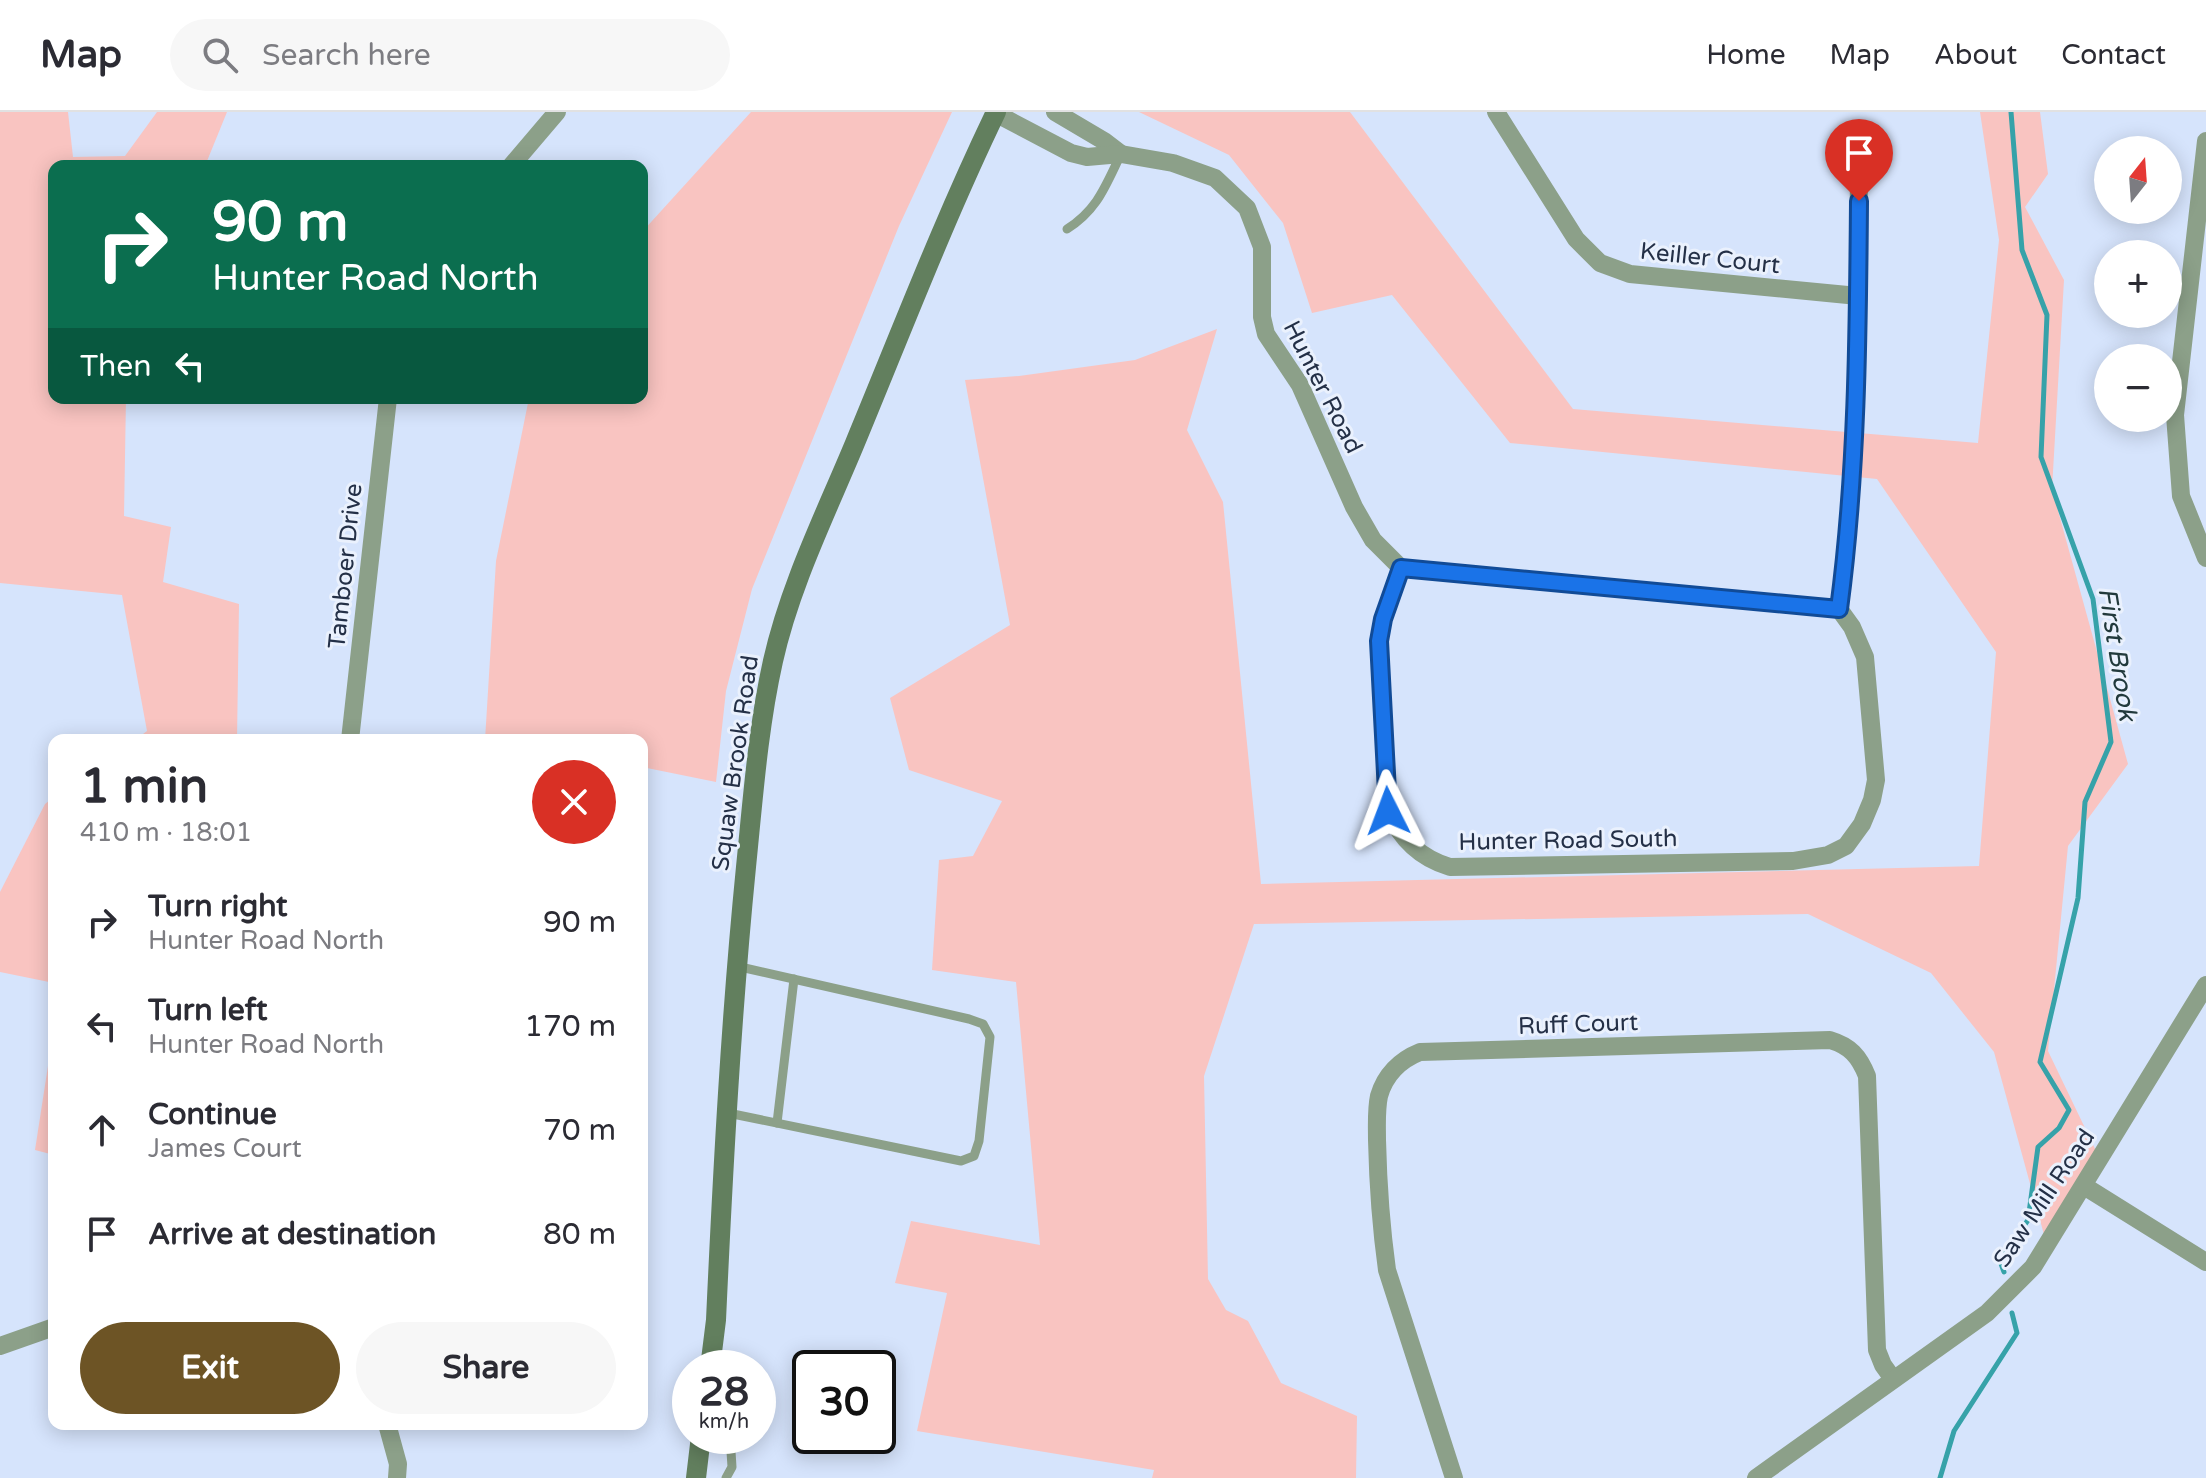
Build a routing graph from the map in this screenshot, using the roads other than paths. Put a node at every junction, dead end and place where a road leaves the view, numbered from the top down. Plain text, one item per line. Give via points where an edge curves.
1 (557, 112) edge
2 (1055, 112) edge
3 (1496, 112) edge
4 (996, 113) edge
5 (2206, 141) edge
6 (1121, 154) junction
7 (516, 160) edge
8 (1859, 169) dead end
9 (1067, 229) dead end
10 (1858, 296) junction
11 (387, 404) edge
12 (2206, 558) edge
13 (1401, 568) junction
14 (1839, 609) junction
15 (351, 734) edge
16 (736, 966) junction
17 (794, 979) junction
18 (2206, 985) edge
19 (726, 1112) junction
20 (777, 1123) junction
21 (2084, 1186) junction
22 (2206, 1262) edge
23 (48, 1329) edge
24 (0, 1346) edge
25 (712, 1350) edge
26 (1893, 1379) junction
27 (389, 1430) edge
28 (699, 1454) edge
29 (731, 1454) edge
30 (397, 1478) edge
31 (696, 1478) edge
32 (726, 1478) edge
33 (1454, 1478) edge
34 (1756, 1478) edge

1 - 7 street
2 - 6 street, Hunter Road
3 - 10 street, Keiller Court via 1576,239 1600,263 1630,274
4 - 6 street, Hunter Road via 1071,153
4 - 16 street, Squaw Brook Road via 910,304 778,643 759,742
5 - 12 street via 2175,415 2181,496
6 - 9 lane via 1097,203
6 - 13 street, Hunter Road via 1173,163 1215,178 1247,208 1262,247 1266,334 1300,385 1373,540
8 - 10 street
10 - 14 street via 1848,540
11 - 15 street, Tamboer Drive
13 - 14 street
13 - 14 street, Hunter Road South via 1379,641 1388,811 1398,832 1428,860 1450,867 1793,861 1846,846 1862,824 1876,780 1865,657
16 - 17 lane
16 - 19 street, Squaw Brook Road
17 - 20 lane
17 - 20 lane via 983,1024 990,1037 979,1141 974,1156 961,1161
18 - 21 street, Saw Mill Road
19 - 20 lane
19 - 25 street, Squaw Brook Road
21 - 22 street
21 - 26 street, Saw Mill Road via 2033,1267 2013,1288 1987,1313
23 - 24 street
26 - 33 street, Ruff Court via 1877,1350 1867,1076 1851,1049 1830,1040 1420,1052 1395,1067 1379,1095 1382,1236 1387,1270
26 - 34 street, Saw Mill Road
27 - 30 street
28 - 31 street
29 - 32 lane

